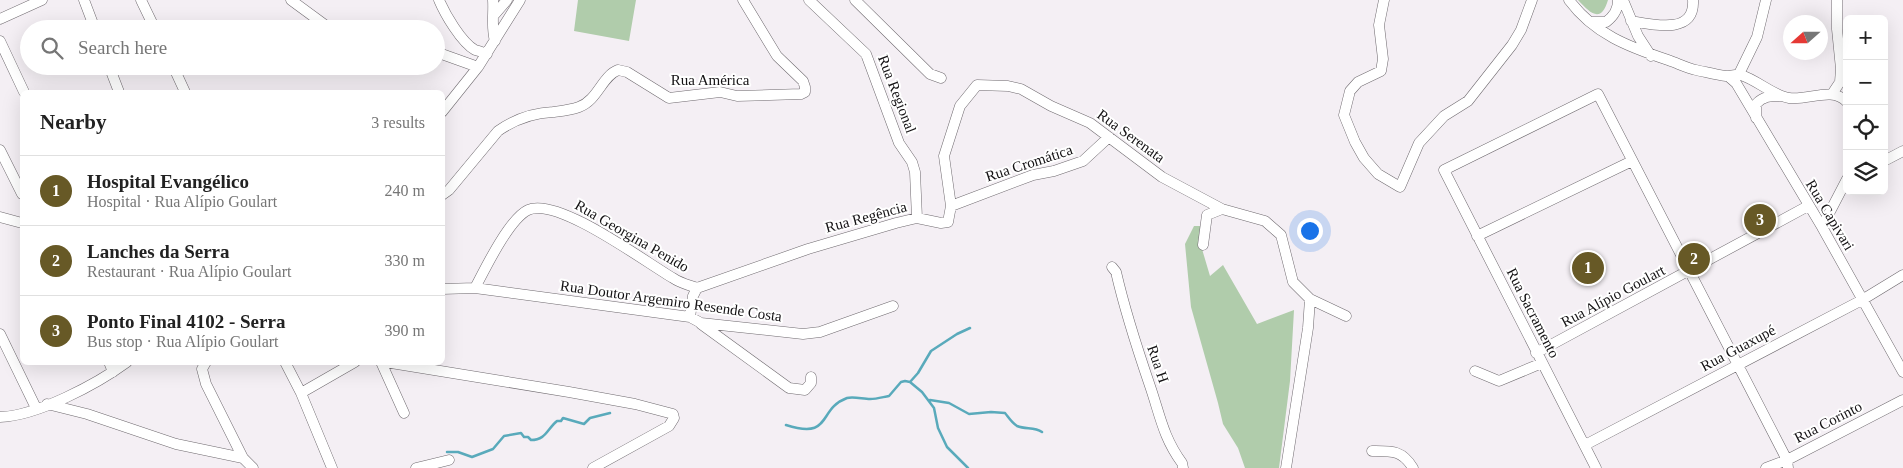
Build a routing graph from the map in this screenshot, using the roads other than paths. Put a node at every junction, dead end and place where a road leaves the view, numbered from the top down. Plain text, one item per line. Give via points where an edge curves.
1 (42, 0) edge
2 (84, 0) edge
3 (141, 0) edge
4 (291, 0) edge
5 (439, 0) edge
6 (493, 0) edge
7 (507, 0) edge
8 (520, 0) edge
9 (743, 0) edge
10 (809, 0) edge
11 (855, 0) edge
12 (1384, 0) edge
13 (1532, 0) edge
14 (1569, 0) edge
15 (1618, 0) edge
16 (1623, 0) edge
17 (1693, 0) edge
18 (1766, 0) edge
19 (1837, 0) edge
20 (495, 14) junction
21 (0, 19) edge
22 (92, 20) edge
23 (151, 20) edge
24 (318, 20) edge
25 (1631, 21) junction
26 (1590, 22) junction
27 (0, 41) edge
28 (495, 41) junction
29 (487, 54) junction
30 (445, 55) edge
31 (1651, 56) junction
32 (478, 67) junction
33 (1841, 69) junction
34 (1739, 74) junction
35 (1843, 74) edge
36 (112, 75) edge
37 (177, 75) edge
38 (1728, 76) junction
39 (941, 78) dead end
40 (23, 90) edge
41 (118, 90) edge
42 (184, 90) edge
43 (1832, 94) junction
44 (1781, 96) junction
45 (1843, 98) edge
46 (445, 108) edge
47 (1757, 121) junction
48 (1109, 137) junction
49 (0, 150) edge
50 (1903, 151) edge
51 (1888, 160) edge
52 (1632, 161) junction
53 (1843, 188) edge
54 (20, 190) edge
55 (445, 193) edge
56 (951, 206) junction
57 (1808, 206) junction
58 (1222, 208) junction
59 (0, 217) edge
60 (917, 218) junction
61 (20, 223) edge
62 (1822, 227) junction
63 (1477, 236) junction
64 (1203, 245) dead end
65 (1112, 268) dead end
66 (1689, 272) junction
67 (1903, 275) edge
68 (475, 288) junction
69 (697, 288) junction
70 (445, 289) edge
71 (1310, 299) junction
72 (1862, 300) junction
73 (893, 306) dead end
74 (1346, 316) dead end
75 (690, 317) junction
76 (701, 323) junction
77 (0, 334) edge
78 (1536, 353) junction
79 (1542, 363) junction
80 (204, 365) edge
81 (286, 365) edge
82 (349, 365) edge
83 (382, 365) edge
84 (410, 365) edge
85 (1737, 366) junction
86 (111, 367) edge
87 (1475, 372) dead end
88 (1903, 372) edge
89 (811, 377) dead end
90 (301, 394) junction
91 (65, 397) junction
92 (1903, 400) edge
93 (47, 404) junction
94 (36, 408) junction
95 (404, 412) dead end
96 (87, 414) junction
97 (0, 417) edge
98 (1585, 445) junction
99 (1372, 451) dead end
100 (243, 458) junction
101 (449, 460) dead end
102 (1787, 464) edge
103 (253, 468) edge
104 (332, 468) edge
105 (416, 468) edge
106 (593, 468) edge
107 (1183, 468) edge
108 (1286, 468) edge
109 (1413, 468) edge
110 (1596, 468) edge
111 (1766, 468) edge

1 - 21 street
2 - 22 street
3 - 23 street
4 - 24 street
5 - 29 street via 464,40
6 - 20 street
7 - 20 street
8 - 28 street
9 - 55 street, Rua América via 777,56 803,81 805,92 737,96 720,92 668,98 627,72 614,71 595,96 580,107 533,114 498,131
10 - 60 street, Rua Regional via 866,54 899,143 912,162
11 - 39 street via 909,55 930,74
12 - 13 street via 1379,25 1383,59 1381,71 1358,82 1350,91 1344,115 1364,158 1378,174 1400,187 1418,144 1444,116 1468,101 1512,45
14 - 26 street
15 - 26 street via 1618,8 1606,22
16 - 25 street
17 - 25 street via 1690,17 1678,25
18 - 34 street via 1757,37
19 - 33 street
20 - 28 street
25 - 31 street
26 - 31 street via 1628,47
27 - 40 street
28 - 29 street
29 - 32 street
30 - 32 street
31 - 38 street via 1694,70
32 - 46 street
33 - 35 street
33 - 43 street via 1840,82
34 - 38 street
34 - 44 street
36 - 41 street
37 - 42 street
38 - 47 street, Rua Capivari via 1736,83
43 - 44 street via 1808,98
43 - 45 street
44 - 47 street via 1760,99 1755,111
47 - 57 street, Rua Capivari
48 - 56 street, Rua Cromática via 1083,161 1033,175
48 - 56 street, Rua Serenata via 1090,123 1021,89 977,85 960,106 944,156
48 - 58 street, Rua Serenata via 1162,177
49 - 54 street
50 - 51 street
52 - 63 street
52 - 63 street, Rua Sacramento via 1598,94 1444,170
52 - 66 street
53 - 62 street
56 - 60 street, Rua Regência via 948,222
57 - 62 street, Rua Capivari
57 - 66 street, Rua Alípio Goulart
58 - 64 street via 1207,215
58 - 71 street, Rua Serenata via 1265,221 1277,230 1284,242 1293,282
59 - 61 street
60 - 69 street, Rua Regência via 826,243
62 - 72 street, Rua Capivari
63 - 78 street, Rua Sacramento
65 - 107 street, Rua H via 1116,272 1162,427
66 - 78 street, Rua Alípio Goulart
66 - 85 street
67 - 72 street, Rua Guaxupé
68 - 69 street, Rua Georgina Penido via 518,217 534,208 546,208 574,218 675,280
68 - 70 street, Rua Doutor Argemiro Resende Costa
68 - 75 street, Rua Doutor Argemiro Resende Costa
69 - 75 street
71 - 74 street
71 - 108 street
72 - 85 street, Rua Guaxupé
72 - 88 street, Rua Capivari
73 - 76 street, Rua Doutor Argemiro Resende Costa via 820,332 803,334
75 - 76 street, Rua Doutor Argemiro Resende Costa
76 - 89 street via 789,388 805,390 811,383
77 - 94 street
78 - 79 street, Rua Sacramento
79 - 87 street via 1499,381
79 - 98 street, Rua Sacramento
80 - 100 street via 202,369 206,384
81 - 90 street
82 - 90 street
83 - 95 street
84 - 106 street via 610,399 673,414 669,426
85 - 98 street, Rua Guaxupé
85 - 102 street
86 - 91 street
90 - 104 street
91 - 93 street
91 - 96 street
92 - 102 street, Rua Corinto
93 - 94 street
93 - 96 street
94 - 97 street
96 - 100 street via 176,444
98 - 110 street, Rua Sacramento
99 - 109 street via 1397,452 1407,458
100 - 103 street
101 - 105 street
102 - 111 street, Rua Corinto

